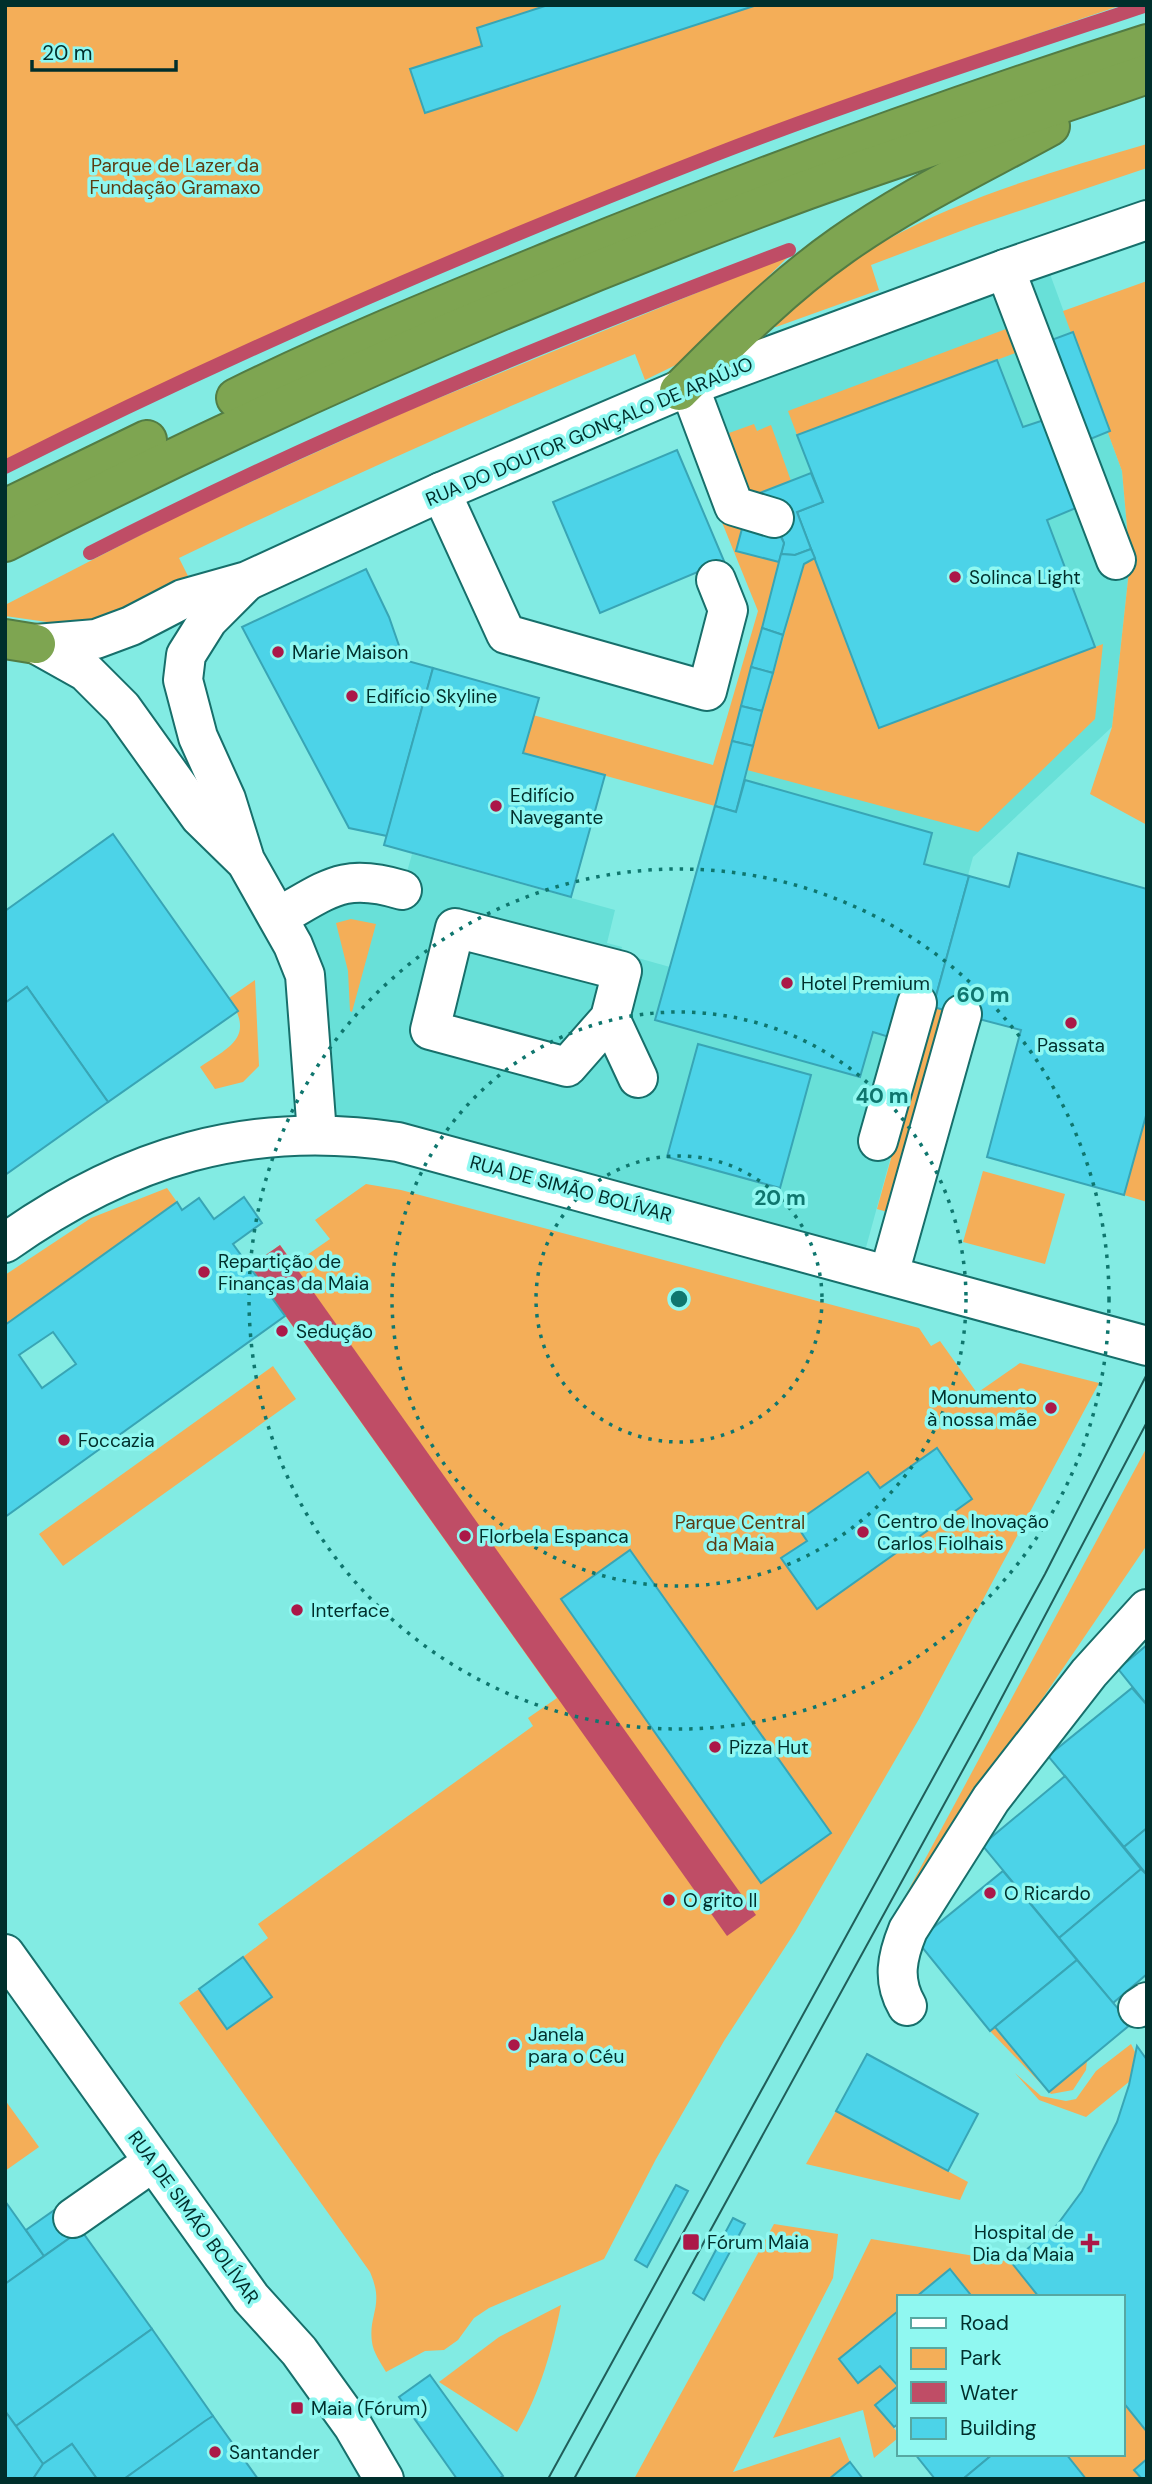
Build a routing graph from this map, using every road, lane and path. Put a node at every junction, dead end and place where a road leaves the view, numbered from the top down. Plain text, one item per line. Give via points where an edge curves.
1 (1144, 65) edge
2 (1147, 220) edge
3 (1005, 269) junction
4 (684, 389) junction
5 (441, 492) junction
6 (5, 509) edge
7 (774, 518) dead end
8 (5, 542) edge
9 (1116, 560) dead end
10 (716, 580) dead end
11 (247, 581) junction
12 (21, 641) edge
13 (245, 860) junction
14 (402, 890) dead end
15 (278, 917) junction
16 (916, 1003) dead end
17 (610, 1018) junction
18 (975, 1018) dead end
19 (638, 1078) dead end
20 (317, 1134) junction
21 (878, 1141) dead end
22 (5, 1243) edge
23 (902, 1278) junction
24 (1147, 1346) edge
25 (1147, 1609) edge
26 (5, 1954) edge
27 (907, 2006) dead end
28 (153, 2162) junction
29 (73, 2218) dead end
30 (384, 2479) edge

1 - 4 highway via 842,245 760,310
1 - 6 highway via 1034,80 686,207 345,345
1 - 8 highway via 610,265 334,381 170,457
2 - 3 street, RUA DO DOUTOR GONÇALO DE ARAÚJO
3 - 4 street, RUA DO DOUTOR GONÇALO DE ARAÚJO
3 - 9 street
4 - 5 street, RUA DO DOUTOR GONÇALO DE ARAÚJO
4 - 7 street via 734,506
5 - 10 street via 506,634 707,691 728,610
5 - 11 street, RUA DO DOUTOR GONÇALO DE ARAÚJO
11 - 12 street, RUA DO DOUTOR GONÇALO DE ARAÚJO via 183,599 96,639
11 - 13 street via 208,620 186,655 183,681 198,737 226,799
12 - 13 street via 86,672 122,709 200,817
13 - 15 street
14 - 15 street via 373,881 342,883
15 - 20 street via 305,975
16 - 21 street
17 - 17 street via 622,971 455,929 430,1030 568,1067
17 - 19 street
18 - 23 street
20 - 22 street, RUA DE SIMÃO BOLÍVAR via 239,1141 159,1161 95,1186
20 - 23 street, RUA DE SIMÃO BOLÍVAR via 398,1142
23 - 24 street, RUA DE SIMÃO BOLÍVAR
25 - 27 street via 1089,1673 991,1799 908,1930 896,1972
26 - 28 street, RUA DE SIMÃO BOLÍVAR
28 - 29 street
28 - 30 street, RUA DE SIMÃO BOLÍVAR via 251,2298 299,2351

